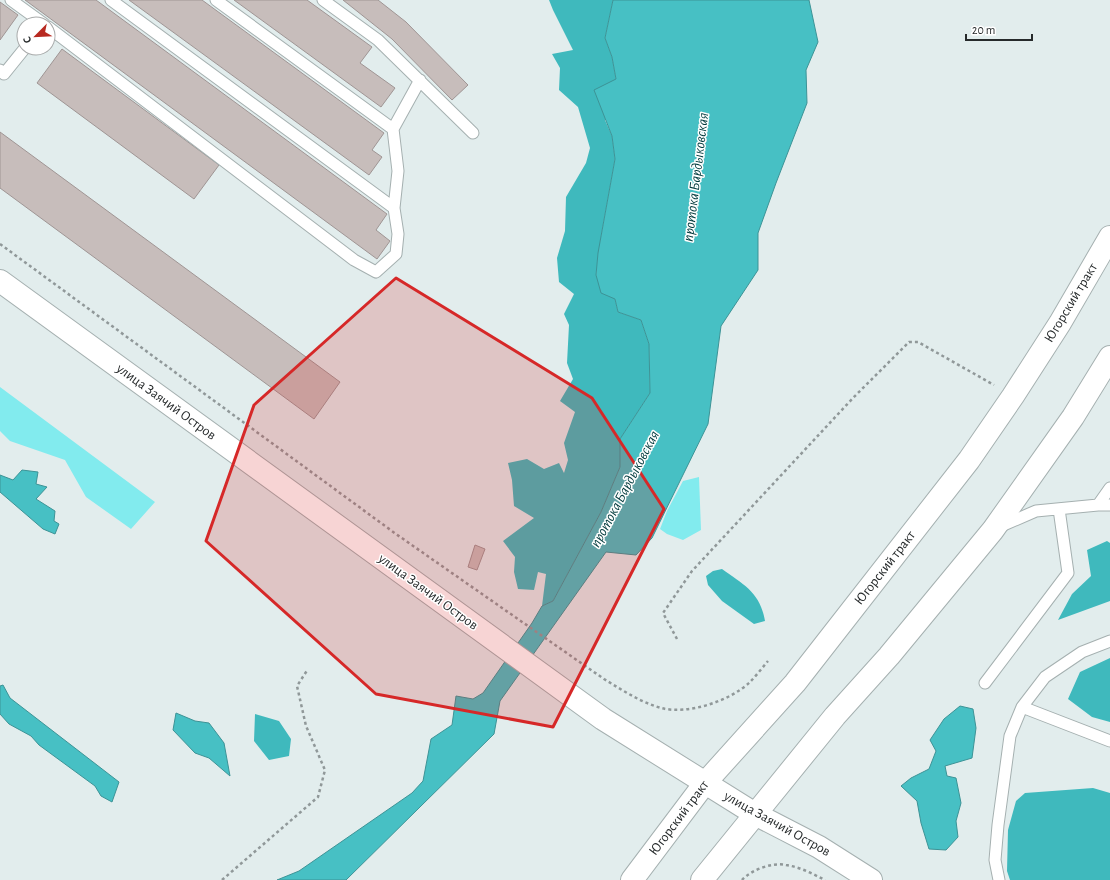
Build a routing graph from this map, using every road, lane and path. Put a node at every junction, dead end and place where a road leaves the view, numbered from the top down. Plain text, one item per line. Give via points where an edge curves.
1 (11, 0) edge
2 (111, 0) edge
3 (216, 0) edge
4 (323, 0) edge
5 (33, 16) edge
6 (56, 33) edge
7 (19, 56) edge
8 (0, 70) edge
9 (420, 80) junction
10 (393, 129) junction
11 (473, 133) dead end
12 (394, 208) junction
13 (1110, 237) edge
14 (0, 244) edge
15 (0, 281) edge
16 (1110, 357) edge
17 (1013, 396) junction
18 (1110, 488) edge
19 (1098, 505) junction
20 (1110, 505) edge
21 (1059, 509) junction
22 (993, 530) junction
23 (677, 639) dead end
24 (1110, 641) edge
25 (768, 661) dead end
26 (308, 669) dead end
27 (985, 683) dead end
28 (1022, 707) junction
29 (1110, 741) edge
30 (705, 783) junction
31 (755, 814) junction
32 (222, 880) edge
33 (632, 880) edge
34 (702, 880) edge
35 (742, 880) edge
36 (825, 880) edge
37 (871, 880) edge
38 (999, 880) edge

1 - 5 lane
2 - 12 lane
3 - 10 lane
4 - 9 lane via 378,40
6 - 12 lane via 354,260 376,272 396,254 398,234
7 - 8 lane via 4,74
9 - 10 lane
9 - 11 lane
10 - 12 lane via 398,171
13 - 17 main road, Югорский тракт via 1060,323
14 - 25 path via 370,515 604,679 636,698 662,708 687,709 711,704 749,682
15 - 30 main road, улица Заячий Остров via 603,719
16 - 22 main road via 1073,417
17 - 23 path via 918,342 909,342 853,398 692,571 663,613
17 - 30 main road, Югорский тракт via 969,460 795,683
18 - 19 lane
19 - 20 lane
19 - 21 lane
21 - 22 lane via 1036,511
21 - 27 lane via 1068,573
22 - 31 main road
24 - 28 lane via 1082,652 1046,677
26 - 32 path via 297,686 306,726 325,770 318,797
28 - 29 lane
28 - 38 lane via 1010,736 998,825 995,860
30 - 31 main road, улица Заячий Остров
30 - 33 main road, Югорский тракт
31 - 34 main road
31 - 37 main road, улица Заячий Остров via 818,847
35 - 36 path via 748,874 764,867 785,864

